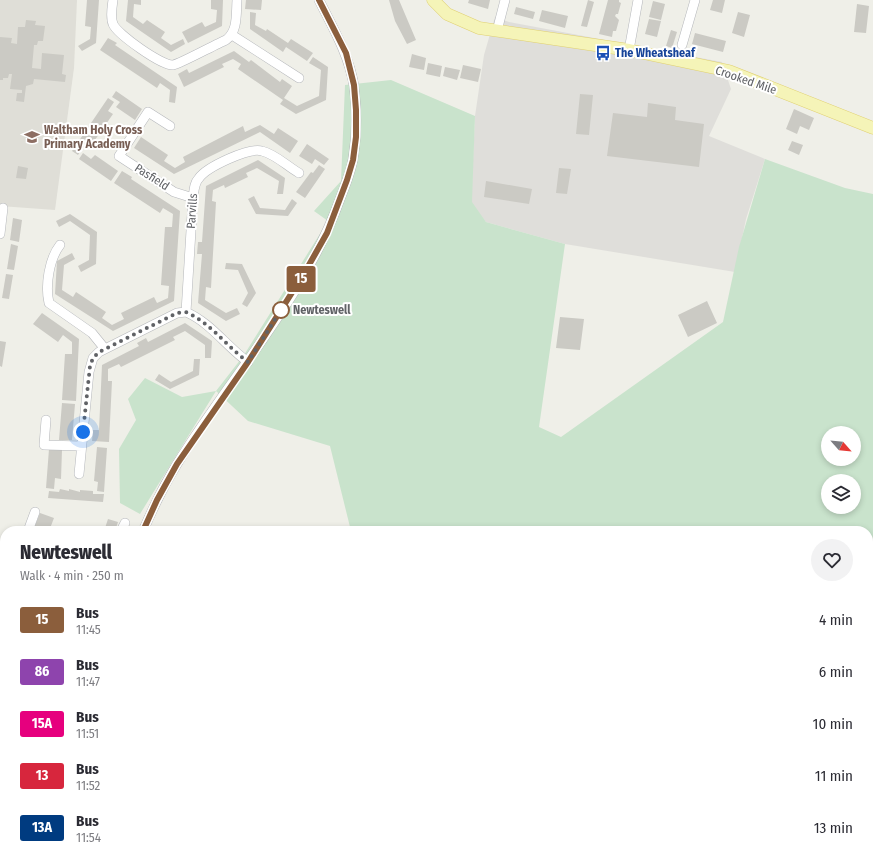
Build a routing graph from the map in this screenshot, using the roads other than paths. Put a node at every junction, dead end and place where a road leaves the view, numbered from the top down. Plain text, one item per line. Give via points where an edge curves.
1 (113, 0) edge
2 (237, 0) edge
3 (319, 0) edge
4 (433, 0) edge
5 (506, 0) edge
6 (638, 0) edge
7 (695, 0) edge
8 (497, 31) junction
9 (232, 35) junction
10 (682, 45) dead end
11 (629, 50) junction
12 (299, 78) dead end
13 (170, 126) dead end
14 (873, 128) edge
15 (299, 173) dead end
16 (193, 198) junction
17 (3, 208) dead end
18 (0, 234) edge
19 (60, 245) dead end
20 (186, 312) junction
21 (105, 349) junction
22 (248, 362) junction
23 (46, 420) dead end
24 (82, 446) junction
25 (79, 474) dead end
26 (35, 512) dead end
27 (30, 526) edge
28 (145, 526) edge

1 - 9 street via 113,25 120,33 162,63 173,65
2 - 9 street via 236,25
3 - 22 street via 346,53 354,85 356,110 353,160 327,233
4 - 8 main road, Crooked Mile via 447,14 457,19 480,28
5 - 8 street
6 - 11 street
7 - 10 street
8 - 11 main road, Crooked Mile
9 - 12 street
11 - 14 main road, Crooked Mile via 729,71
13 - 16 street, Pasfield via 148,112 119,156 174,192
15 - 16 street, Parvills via 261,150 244,152 204,172 194,185
16 - 20 street, Parvills
17 - 18 street
19 - 21 street via 54,253 47,293 49,303 92,333
20 - 21 street via 177,313
20 - 22 street via 211,327 234,352
21 - 24 street via 93,358 90,366
22 - 28 street via 177,464
23 - 24 street via 44,445
24 - 25 street
26 - 27 street

